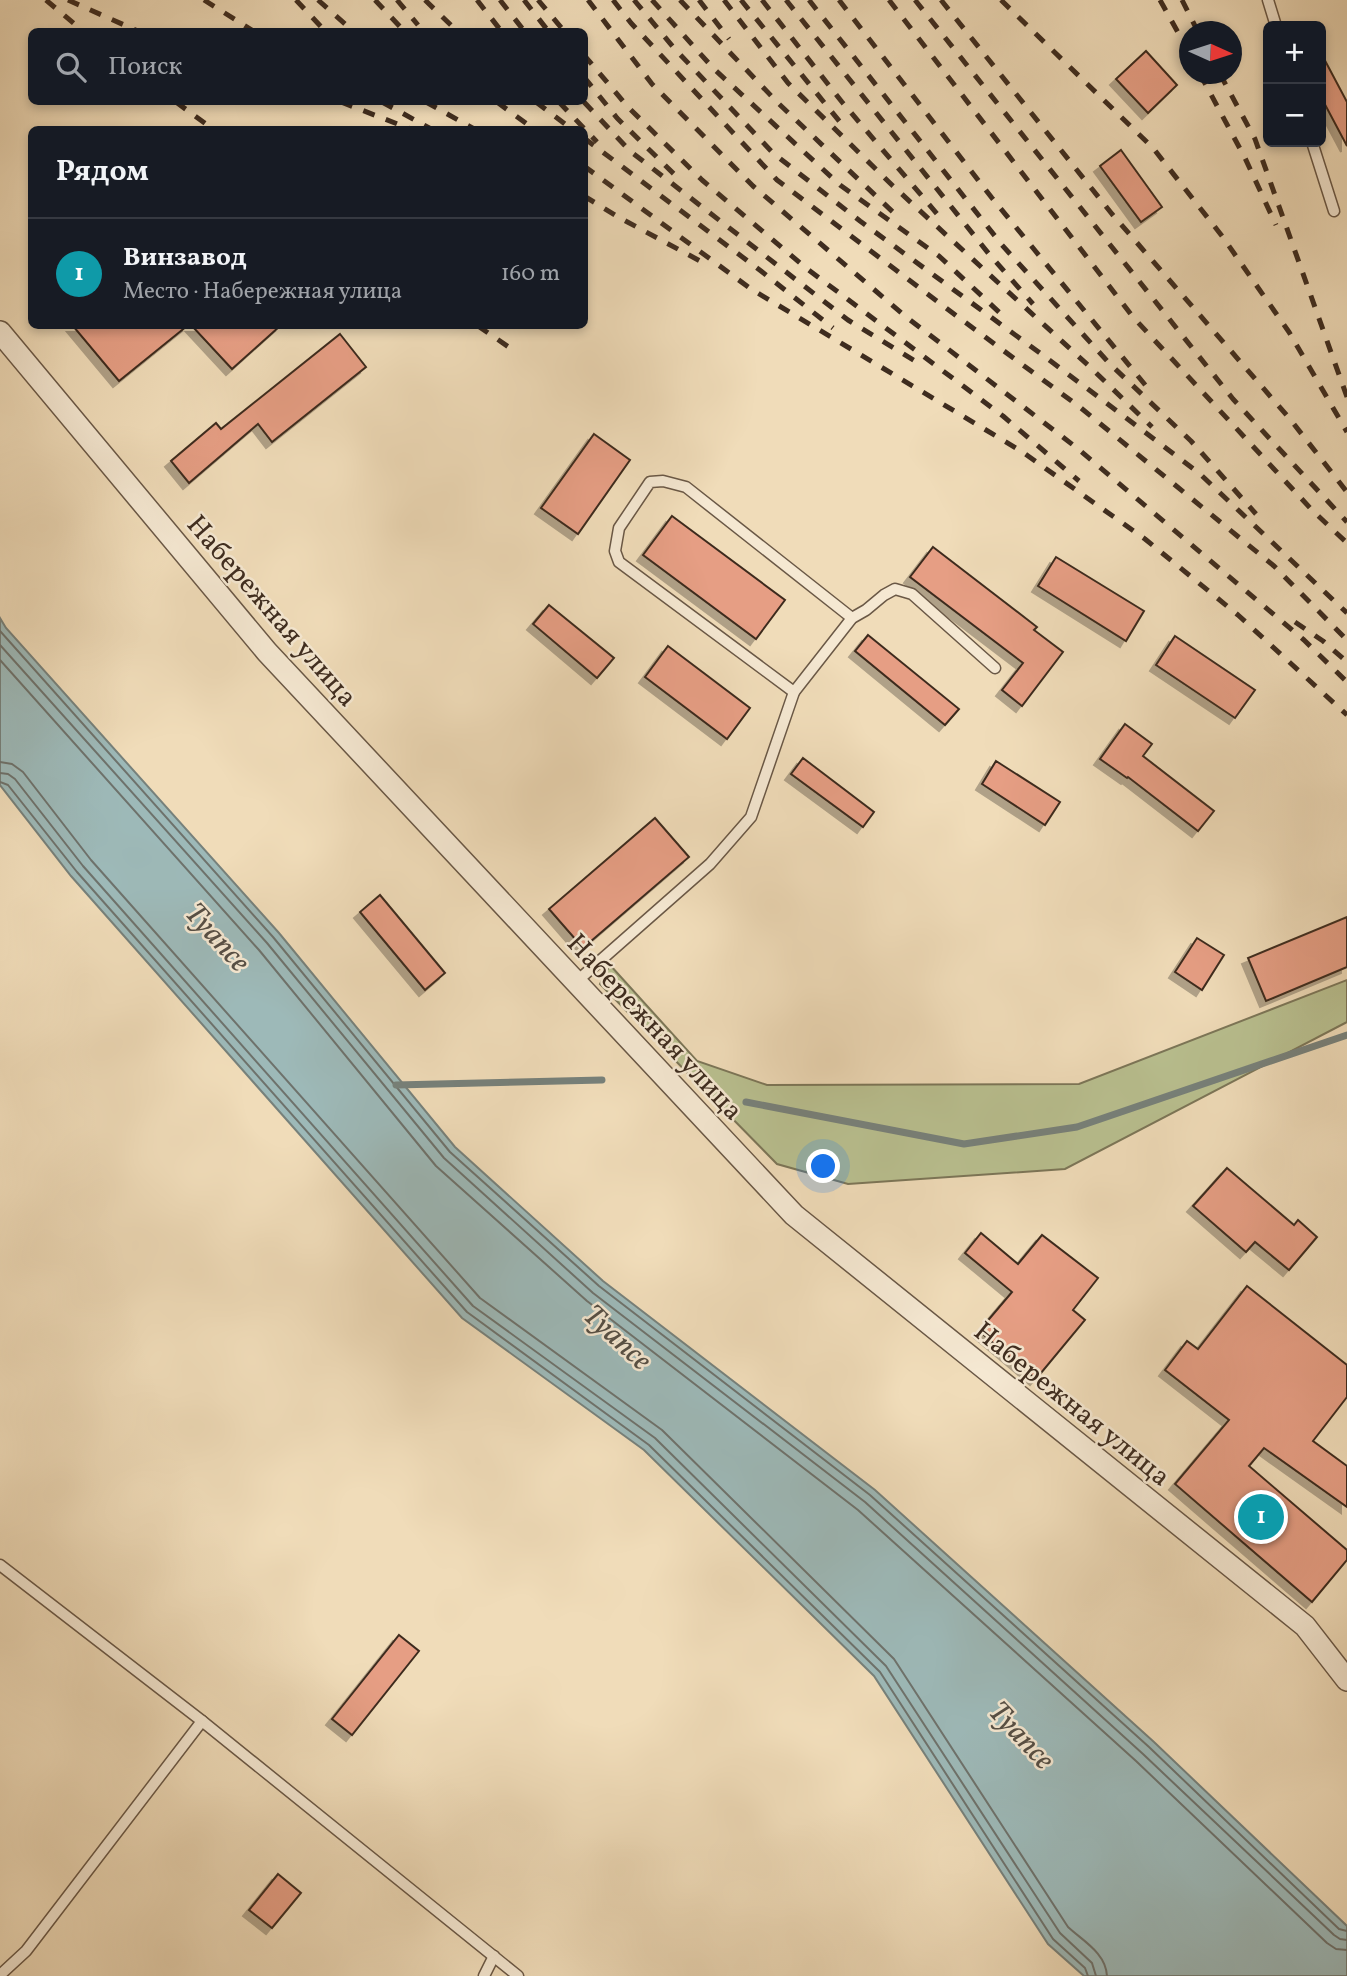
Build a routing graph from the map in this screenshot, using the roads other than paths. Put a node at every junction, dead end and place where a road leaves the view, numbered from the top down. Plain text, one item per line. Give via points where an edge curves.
1 (1268, 0) edge
2 (1274, 21) edge
3 (1314, 147) edge
4 (1334, 211) dead end
5 (0, 332) edge
6 (852, 618) junction
7 (995, 668) dead end
8 (794, 692) junction
9 (576, 982) junction
10 (0, 1565) edge
11 (1347, 1680) edge
12 (202, 1721) junction
13 (494, 1956) junction
14 (0, 1975) edge
15 (484, 1976) edge
16 (518, 1976) edge

1 - 2 lane
3 - 4 lane
5 - 9 street, Набережная улица via 267,652
6 - 7 lane via 895,589 912,594
6 - 8 lane
6 - 8 lane via 686,487 650,482 619,528 615,551 619,562
8 - 9 lane via 751,817 710,863
9 - 11 street, Набережная улица via 794,1215 1305,1626
10 - 12 lane
12 - 13 lane
12 - 14 lane via 26,1951
13 - 15 lane
13 - 16 lane

